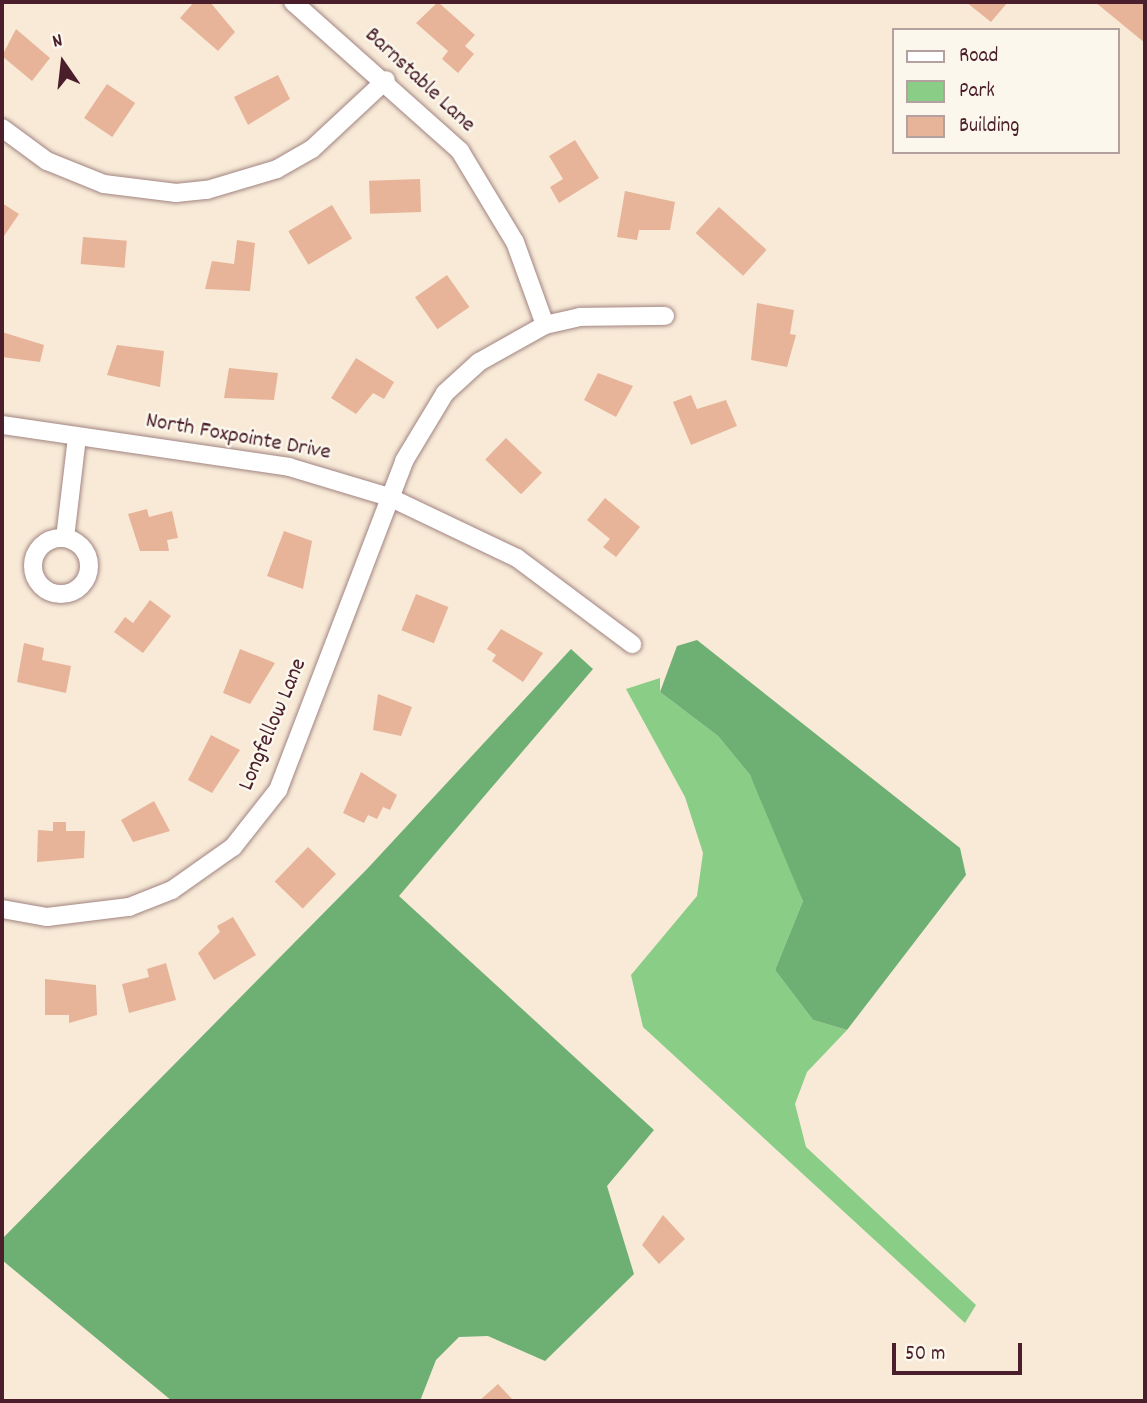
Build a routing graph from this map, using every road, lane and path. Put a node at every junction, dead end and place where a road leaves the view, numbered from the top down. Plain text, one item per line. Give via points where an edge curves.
1 (293, 2) edge
2 (386, 80) junction
3 (2, 128) edge
4 (664, 316) dead end
5 (545, 325) junction
6 (2, 425) edge
7 (77, 437) junction
8 (389, 497) junction
9 (65, 538) dead end
10 (632, 644) dead end
11 (2, 909) edge

1 - 2 street, Barnstable Lane
2 - 3 street via 312,149 277,169 208,190 176,193 104,184 47,162
2 - 5 street, Barnstable Lane via 460,151 489,193 515,242
4 - 5 street, Longfellow Lane via 580,317
5 - 8 street, Longfellow Lane via 479,362 445,393 419,430
6 - 7 street, North Foxpointe Drive
7 - 8 street, North Foxpointe Drive via 289,467
7 - 9 street
8 - 10 street, North Foxpointe Drive via 517,558
8 - 11 street, Longfellow Lane via 278,790 233,848 172,890 130,907 47,918

